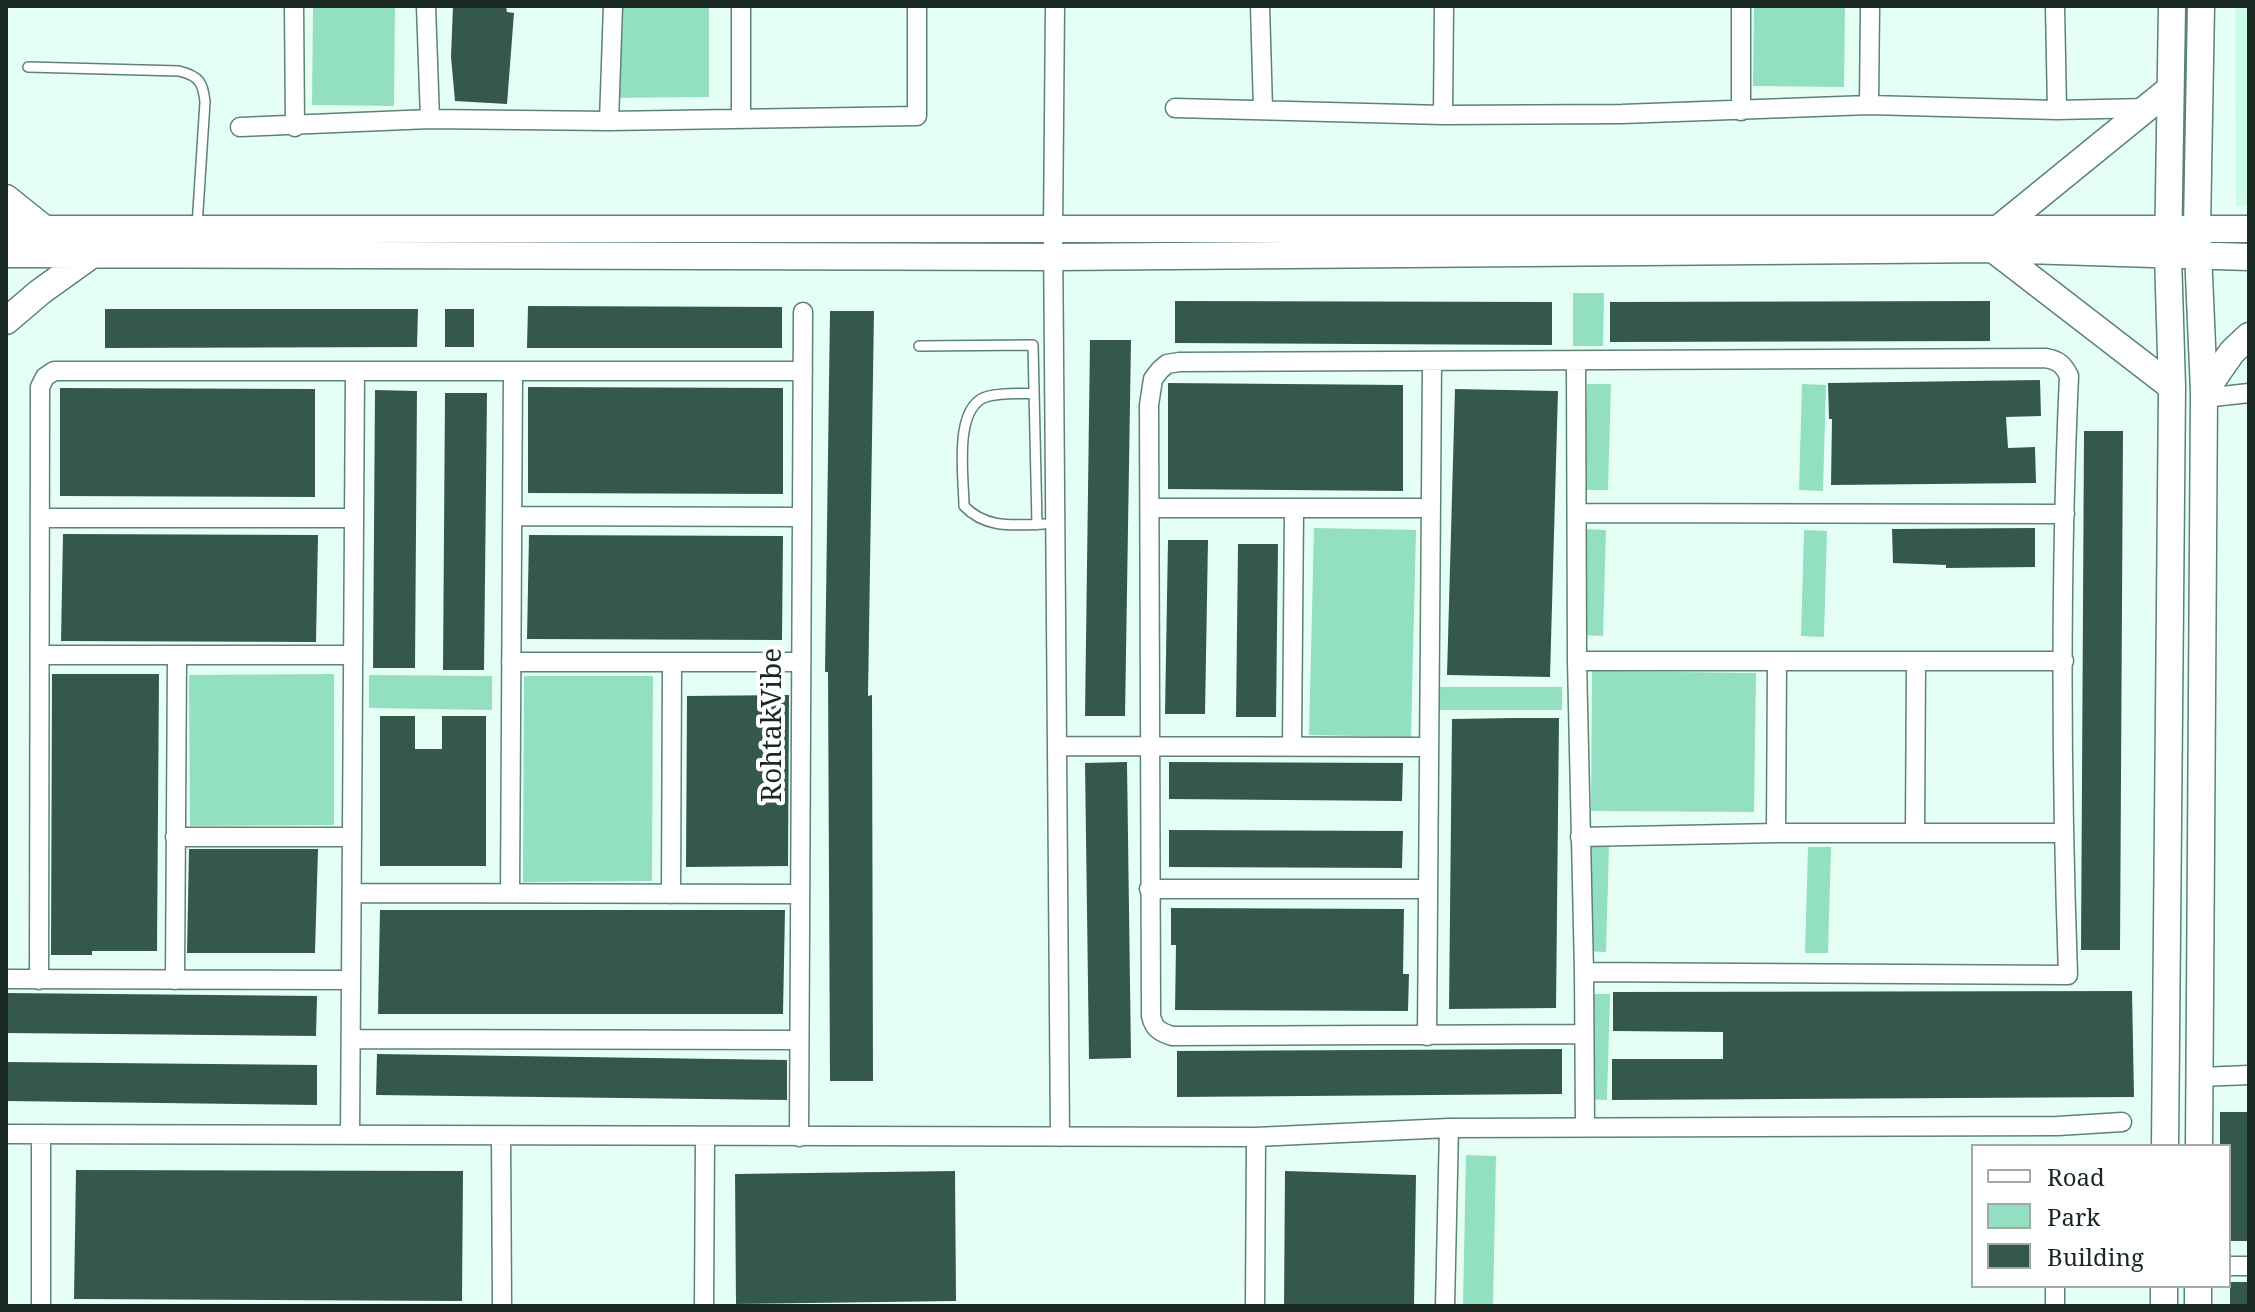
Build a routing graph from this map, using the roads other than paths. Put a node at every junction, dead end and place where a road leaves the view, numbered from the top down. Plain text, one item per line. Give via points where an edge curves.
1 (294, 6) edge
2 (426, 6) edge
3 (613, 6) edge
4 (741, 6) edge
5 (917, 6) edge
6 (1055, 6) edge
7 (1260, 6) edge
8 (1444, 6) edge
9 (1741, 6) edge
10 (1870, 6) edge
11 (2055, 6) edge
12 (2172, 6) edge
13 (2201, 6) edge
14 (28, 67) dead end
15 (2170, 89) junction
16 (1869, 105) junction
17 (1175, 108) dead end
18 (2146, 108) junction
19 (1263, 109) junction
20 (2057, 110) junction
21 (1741, 111) junction
22 (1443, 115) junction
23 (430, 119) junction
24 (741, 119) junction
25 (609, 121) junction
26 (240, 127) dead end
27 (295, 127) junction
28 (6, 198) edge
29 (2197, 228) junction
30 (6, 229) edge
31 (2170, 229) junction
32 (2249, 229) edge
33 (46, 230) junction
34 (197, 230) junction
35 (1996, 239) junction
36 (1054, 244) junction
37 (6, 254) edge
38 (93, 254) junction
39 (2168, 256) junction
40 (2199, 257) junction
41 (2249, 257) edge
42 (803, 312) dead end
43 (6, 321) edge
44 (2249, 336) edge
45 (919, 346) dead end
46 (1432, 361) junction
47 (1576, 361) junction
48 (355, 371) junction
49 (513, 371) junction
50 (803, 371) junction
51 (2172, 387) junction
52 (1034, 393) junction
53 (2249, 393) edge
54 (2204, 395) junction
55 (1151, 508) junction
56 (1294, 508) junction
57 (1430, 508) junction
58 (1577, 513) junction
59 (2065, 514) junction
60 (512, 516) junction
61 (802, 517) junction
62 (41, 518) junction
63 (354, 518) junction
64 (1047, 524) junction
65 (40, 655) junction
66 (177, 655) junction
67 (353, 655) junction
68 (1577, 661) junction
69 (1777, 661) junction
70 (1916, 661) junction
71 (2064, 661) junction
72 (511, 662) junction
73 (672, 662) junction
74 (801, 662) junction
75 (1057, 746) junction
76 (1150, 746) junction
77 (1292, 746) junction
78 (1428, 747) junction
79 (1776, 833) junction
80 (1915, 833) junction
81 (2063, 833) junction
82 (175, 837) junction
83 (352, 837) junction
84 (1580, 837) junction
85 (1149, 889) junction
86 (1428, 889) junction
87 (352, 893) junction
88 (510, 893) junction
89 (671, 894) junction
90 (800, 894) junction
91 (1584, 972) junction
92 (6, 979) edge
93 (39, 980) junction
94 (175, 980) junction
95 (351, 980) junction
96 (1583, 1034) junction
97 (1427, 1036) junction
98 (351, 1039) junction
99 (799, 1040) junction
100 (2249, 1075) edge
101 (2200, 1077) junction
102 (2122, 1122) dead end
103 (2058, 1126) junction
104 (1585, 1127) junction
105 (1449, 1128) junction
106 (6, 1134) edge
107 (41, 1134) junction
108 (350, 1135) junction
109 (501, 1137) junction
110 (705, 1137) junction
111 (799, 1137) junction
112 (1060, 1137) junction
113 (1256, 1137) junction
114 (2058, 1144) edge
115 (2165, 1144) edge
116 (2199, 1144) edge
117 (41, 1306) edge
118 (502, 1306) edge
119 (704, 1306) edge
120 (1255, 1306) edge
121 (1445, 1306) edge

1 - 27 street
2 - 23 street
3 - 25 street
4 - 24 street
5 - 24 street via 917,116
6 - 36 street
7 - 19 street
8 - 22 street
9 - 21 street
10 - 16 street
11 - 20 street
12 - 15 main road
13 - 29 main road
14 - 34 lane via 196,75 205,102
15 - 18 main road
15 - 31 main road
16 - 20 street
16 - 21 street
17 - 19 street
18 - 20 street
18 - 35 main road
19 - 22 street
21 - 22 street
23 - 25 street
23 - 27 street
24 - 25 street
26 - 27 street
28 - 33 main road
29 - 31 main road
29 - 32 main road
29 - 40 main road
30 - 33 main road
31 - 35 main road
31 - 39 main road
33 - 34 main road
34 - 36 main road
35 - 36 main road
35 - 39 main road
35 - 51 main road
36 - 38 main road
36 - 64 street
37 - 38 main road
38 - 43 main road
39 - 40 main road
39 - 51 main road
40 - 41 main road
40 - 54 main road
42 - 50 street, RohtakVibe
44 - 54 main road
45 - 52 lane via 1033,345
46 - 47 street
46 - 55 street via 1167,364 1153,379 1149,405
46 - 57 street
47 - 58 street
47 - 59 street via 2056,360 2069,376
48 - 49 street
48 - 62 street via 54,371 40,387
48 - 63 street
49 - 50 street
49 - 60 street
50 - 61 street, RohtakVibe
51 - 115 main road
52 - 64 lane
52 - 64 lane via 986,396 973,406 963,425 964,506 976,518 1001,526
53 - 54 street
54 - 101 main road
55 - 56 street
55 - 76 street
56 - 57 street
56 - 77 street
57 - 78 street
58 - 59 street
58 - 68 street
59 - 71 street
60 - 61 street
60 - 72 street
61 - 74 street, RohtakVibe
62 - 63 street
62 - 65 street
63 - 67 street
64 - 75 street
65 - 66 street
65 - 93 street
66 - 67 street
66 - 82 street
67 - 83 street
68 - 69 street
68 - 84 street
69 - 70 street
69 - 79 street
70 - 71 street
70 - 80 street
71 - 81 street
72 - 73 street
72 - 88 street
73 - 74 street
73 - 89 street
74 - 90 street, RohtakVibe
75 - 76 street
75 - 112 street
76 - 77 street
76 - 85 street
77 - 78 street
78 - 86 street
79 - 80 street
79 - 84 street
80 - 81 street
81 - 91 street via 2068,975
82 - 83 street
82 - 94 street
83 - 87 street
84 - 91 street
85 - 86 street
85 - 97 street via 1151,1016 1160,1032
86 - 97 street
87 - 88 street
87 - 95 street
88 - 89 street
89 - 90 street
90 - 99 street, RohtakVibe
91 - 96 street
92 - 93 street
93 - 94 street
94 - 95 street
95 - 98 street
96 - 97 street
96 - 104 street
98 - 99 street
98 - 108 street
99 - 111 street, RohtakVibe
100 - 101 street
101 - 116 main road
102 - 103 street
103 - 104 street
103 - 114 street
104 - 105 street
105 - 113 street
105 - 121 street
106 - 107 street
107 - 108 street
107 - 117 street
108 - 109 street
109 - 110 street
109 - 118 street
110 - 111 street
110 - 119 street
111 - 112 street
112 - 113 street
113 - 120 street

